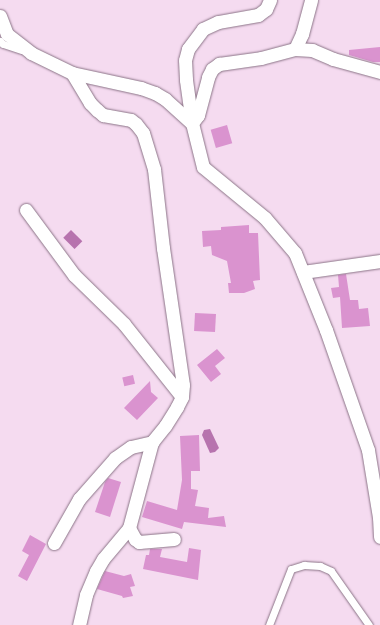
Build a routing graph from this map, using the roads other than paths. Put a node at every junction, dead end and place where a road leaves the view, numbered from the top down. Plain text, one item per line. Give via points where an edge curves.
1 (270, 0) edge
2 (311, 0) edge
3 (0, 16) edge
4 (0, 41) edge
5 (295, 50) junction
6 (31, 53) junction
7 (380, 72) edge
8 (72, 73) junction
9 (192, 123) junction
10 (26, 210) dead end
11 (380, 261) edge
12 (302, 272) junction
13 (182, 397) junction
14 (152, 442) junction
15 (129, 528) junction
16 (380, 537) edge
17 (174, 539) dead end
18 (54, 543) dead end
19 (79, 625) edge
20 (269, 625) edge
21 (369, 625) edge

1 - 9 street via 266,10 258,15 218,22 203,28 188,49 185,60 186,80
2 - 5 street
3 - 6 street via 7,34
4 - 6 lane
5 - 7 street via 312,50 333,59
5 - 9 street via 219,64 212,68 198,115
6 - 8 street
8 - 9 street via 155,93 166,99
8 - 13 street via 97,110 103,115 131,120 143,133 154,169 162,248 183,385
9 - 12 street via 203,167 265,218 295,253
10 - 13 street via 74,275 124,324
11 - 12 street
12 - 16 street via 326,330 368,450
13 - 14 street via 166,426
14 - 15 street
14 - 18 street via 131,447 115,458 78,499
15 - 17 street via 139,542
15 - 19 street via 102,559 86,595
20 - 21 lane via 291,569 304,565 320,566 331,571

